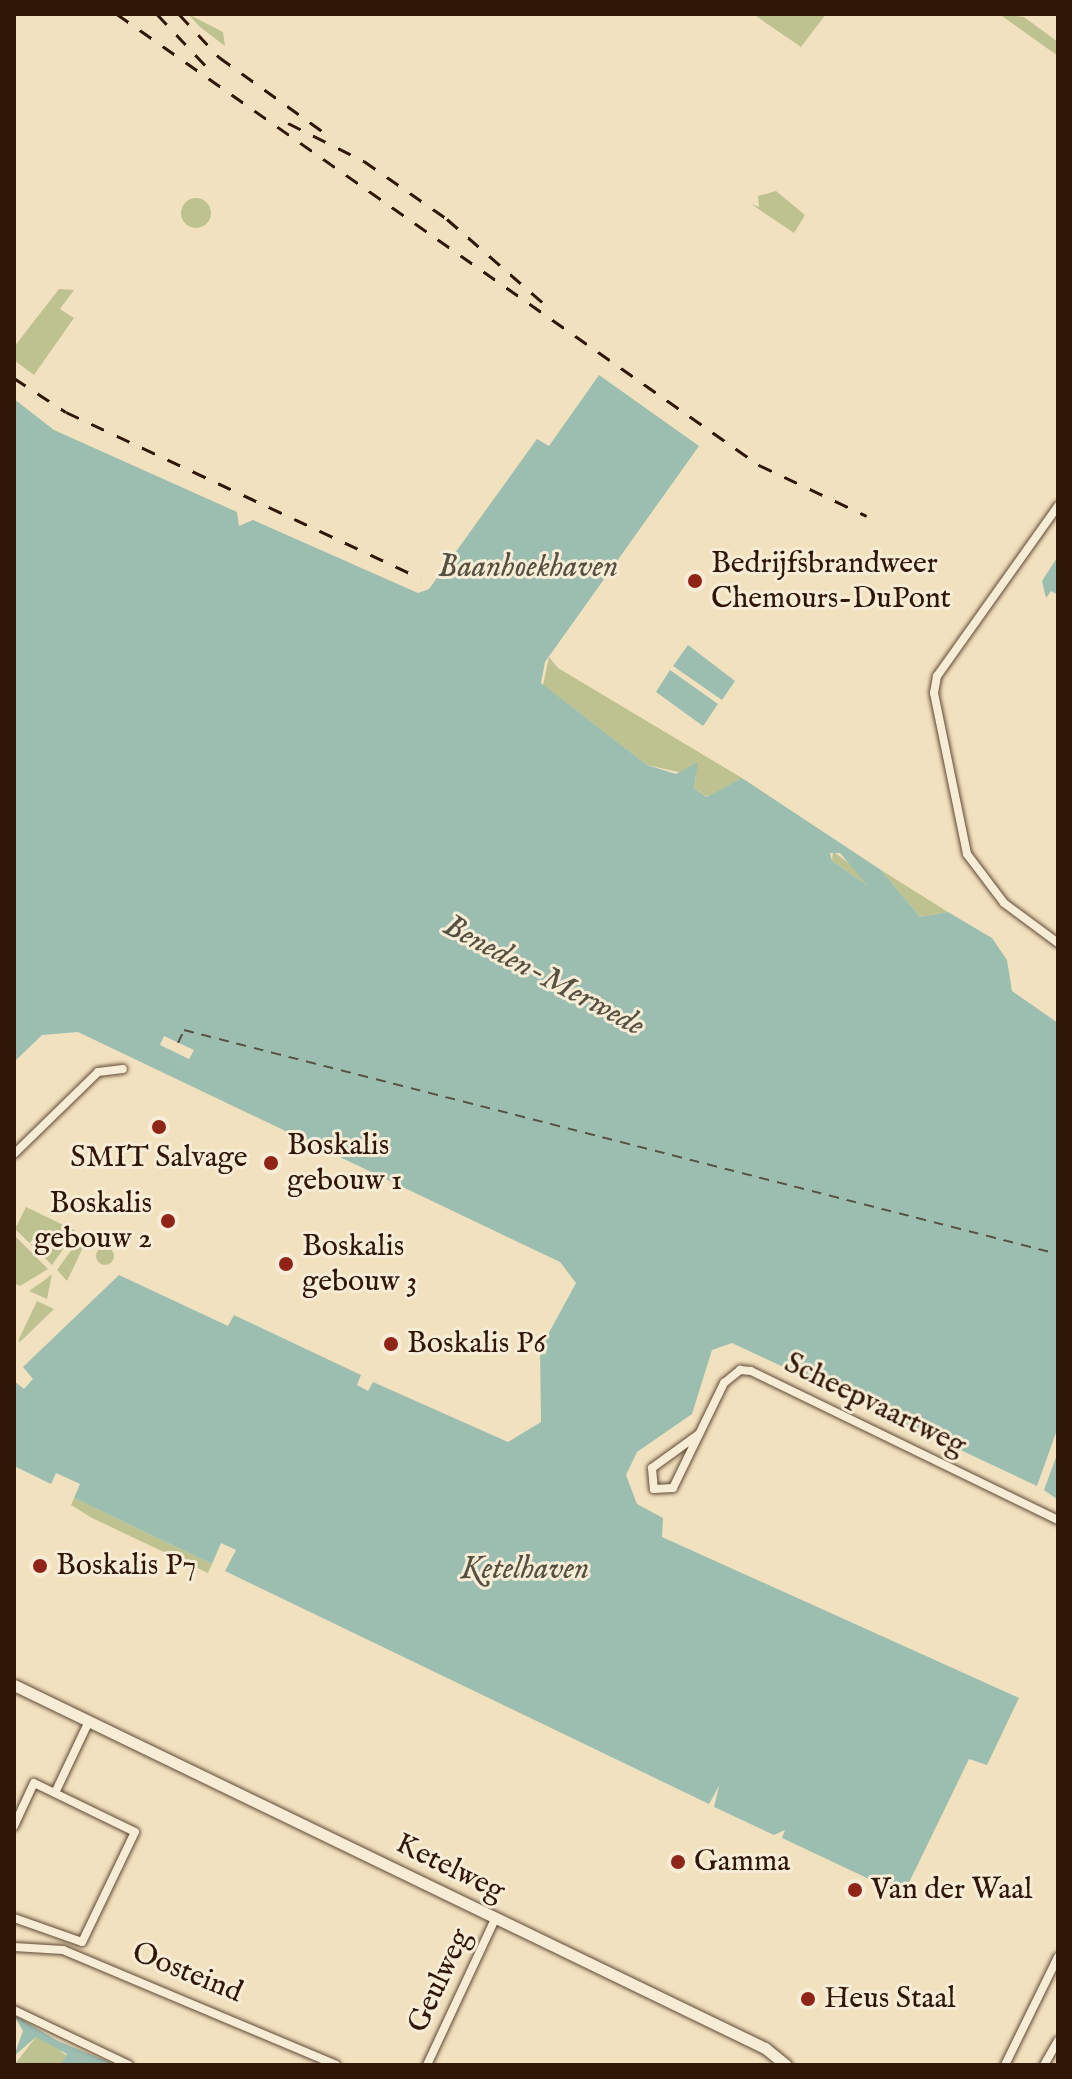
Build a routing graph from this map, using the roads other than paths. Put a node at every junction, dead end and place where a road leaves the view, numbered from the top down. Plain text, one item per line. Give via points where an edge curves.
1 (1058, 506) edge
2 (1058, 943) edge
3 (123, 1069) dead end
4 (14, 1154) edge
5 (699, 1434) junction
6 (1058, 1520) edge
7 (14, 1685) edge
8 (89, 1721) junction
9 (55, 1793) junction
10 (14, 1826) edge
11 (496, 1917) junction
12 (14, 1918) edge
13 (14, 1947) edge
14 (1058, 1957) edge
15 (1055, 1971) edge
16 (14, 2010) edge
17 (1058, 2041) edge
18 (129, 2065) edge
19 (336, 2065) edge
20 (427, 2065) edge
21 (786, 2065) edge
22 (1005, 2065) edge
23 (1044, 2065) edge

1 - 2 street via 937,676 934,693 967,854 1004,903
3 - 4 street via 98,1072
5 - 5 street, Scheepvaartweg via 652,1468 654,1489 673,1488
5 - 6 street, Scheepvaartweg via 724,1383 740,1370 751,1371
7 - 8 street, Ketelweg
8 - 9 street
8 - 11 street, Ketelweg
9 - 10 street via 34,1783
9 - 12 street via 135,1832 82,1942
11 - 20 street, Geulweg
11 - 21 street, Ketelweg
13 - 19 street, Oosteind via 76,1955
14 - 15 street
15 - 22 street
16 - 18 street
17 - 23 street

